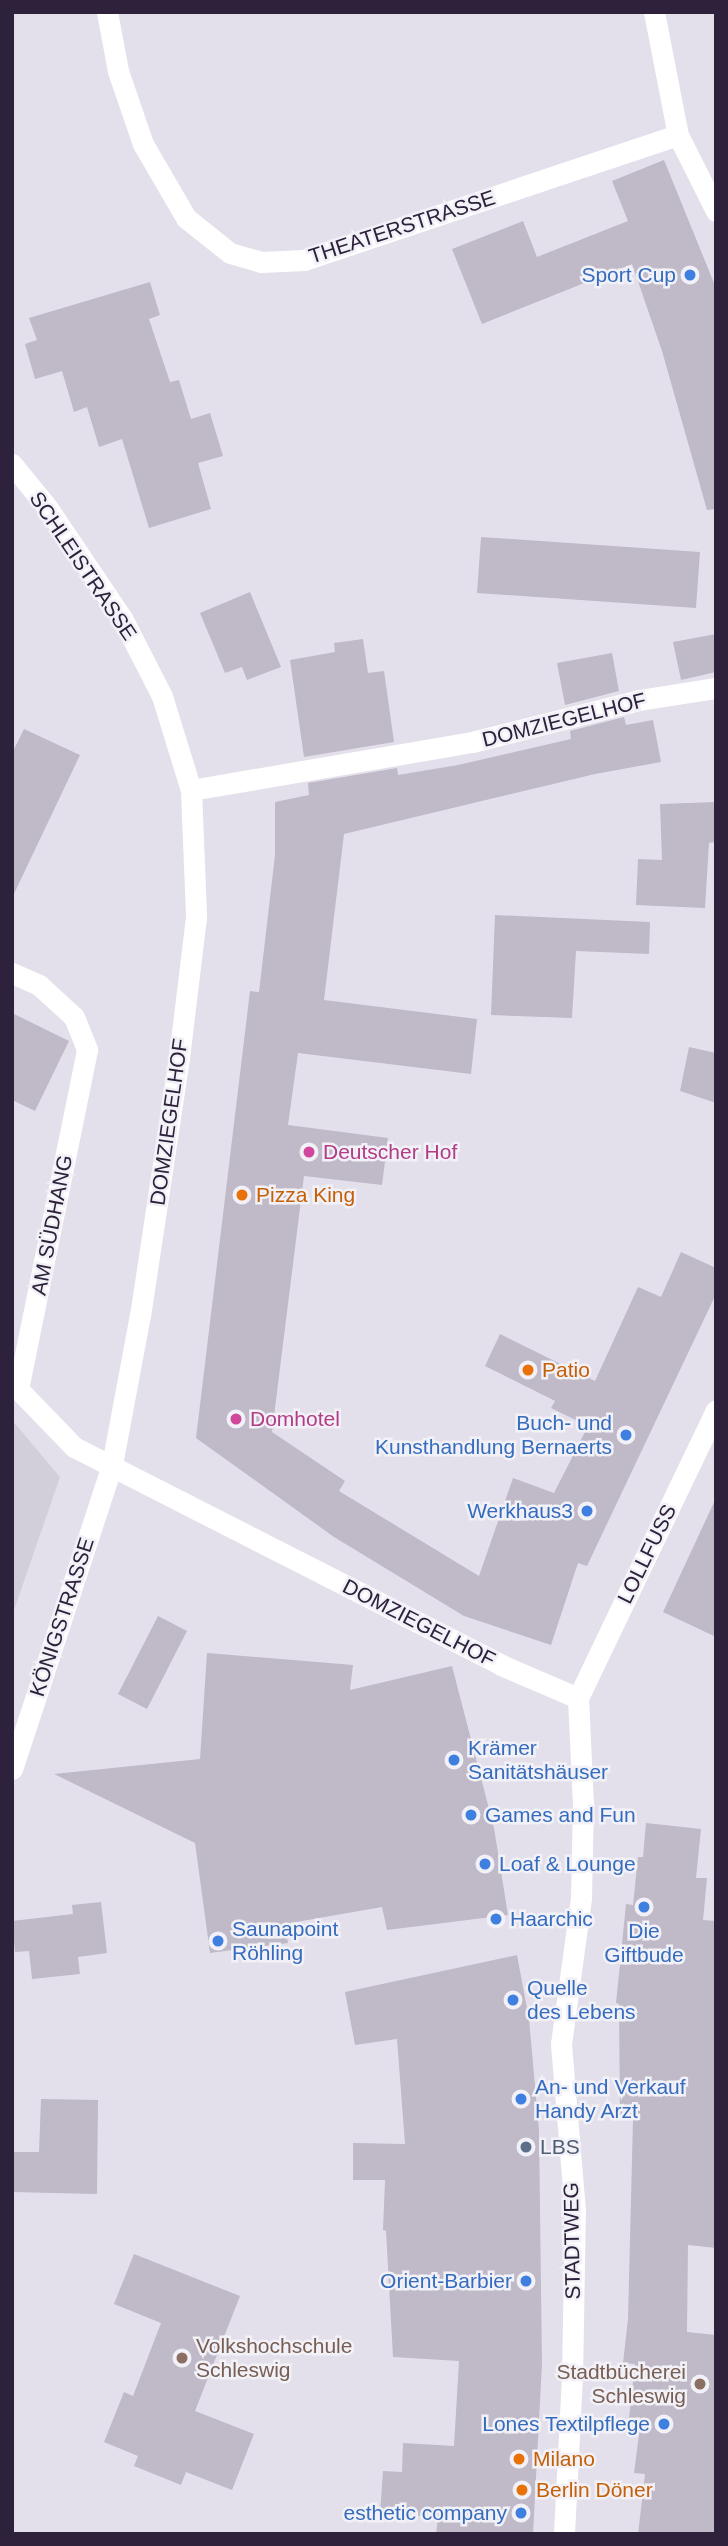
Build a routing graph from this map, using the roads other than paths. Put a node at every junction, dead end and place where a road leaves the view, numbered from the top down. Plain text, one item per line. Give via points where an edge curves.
1 (107, 12) edge
2 (654, 12) edge
3 (678, 135) junction
4 (716, 211) edge
5 (12, 464) edge
6 (716, 688) edge
7 (191, 790) junction
8 (12, 973) edge
9 (716, 1410) edge
10 (112, 1465) junction
11 (578, 1698) junction
12 (12, 1769) edge
13 (564, 2534) edge

1 - 3 street, THEATERSTRASSE via 118,71 143,144 186,218 230,253 261,262 304,260
2 - 3 street
3 - 4 street
5 - 7 street, SCHLEISTRASSE via 122,618 162,696
6 - 7 street, DOMZIEGELHOF via 639,700 472,742
7 - 10 street, DOMZIEGELHOF via 196,917 146,1274
8 - 10 street, AM SÜDHANG via 39,985 74,1017 86,1050 18,1389 74,1447
9 - 11 street, LOLLFUSS
10 - 11 street, DOMZIEGELHOF via 501,1665
10 - 12 street, KÖNIGSTRASSE
11 - 13 street, STADTWEG via 581,1898 561,2044 575,2211

